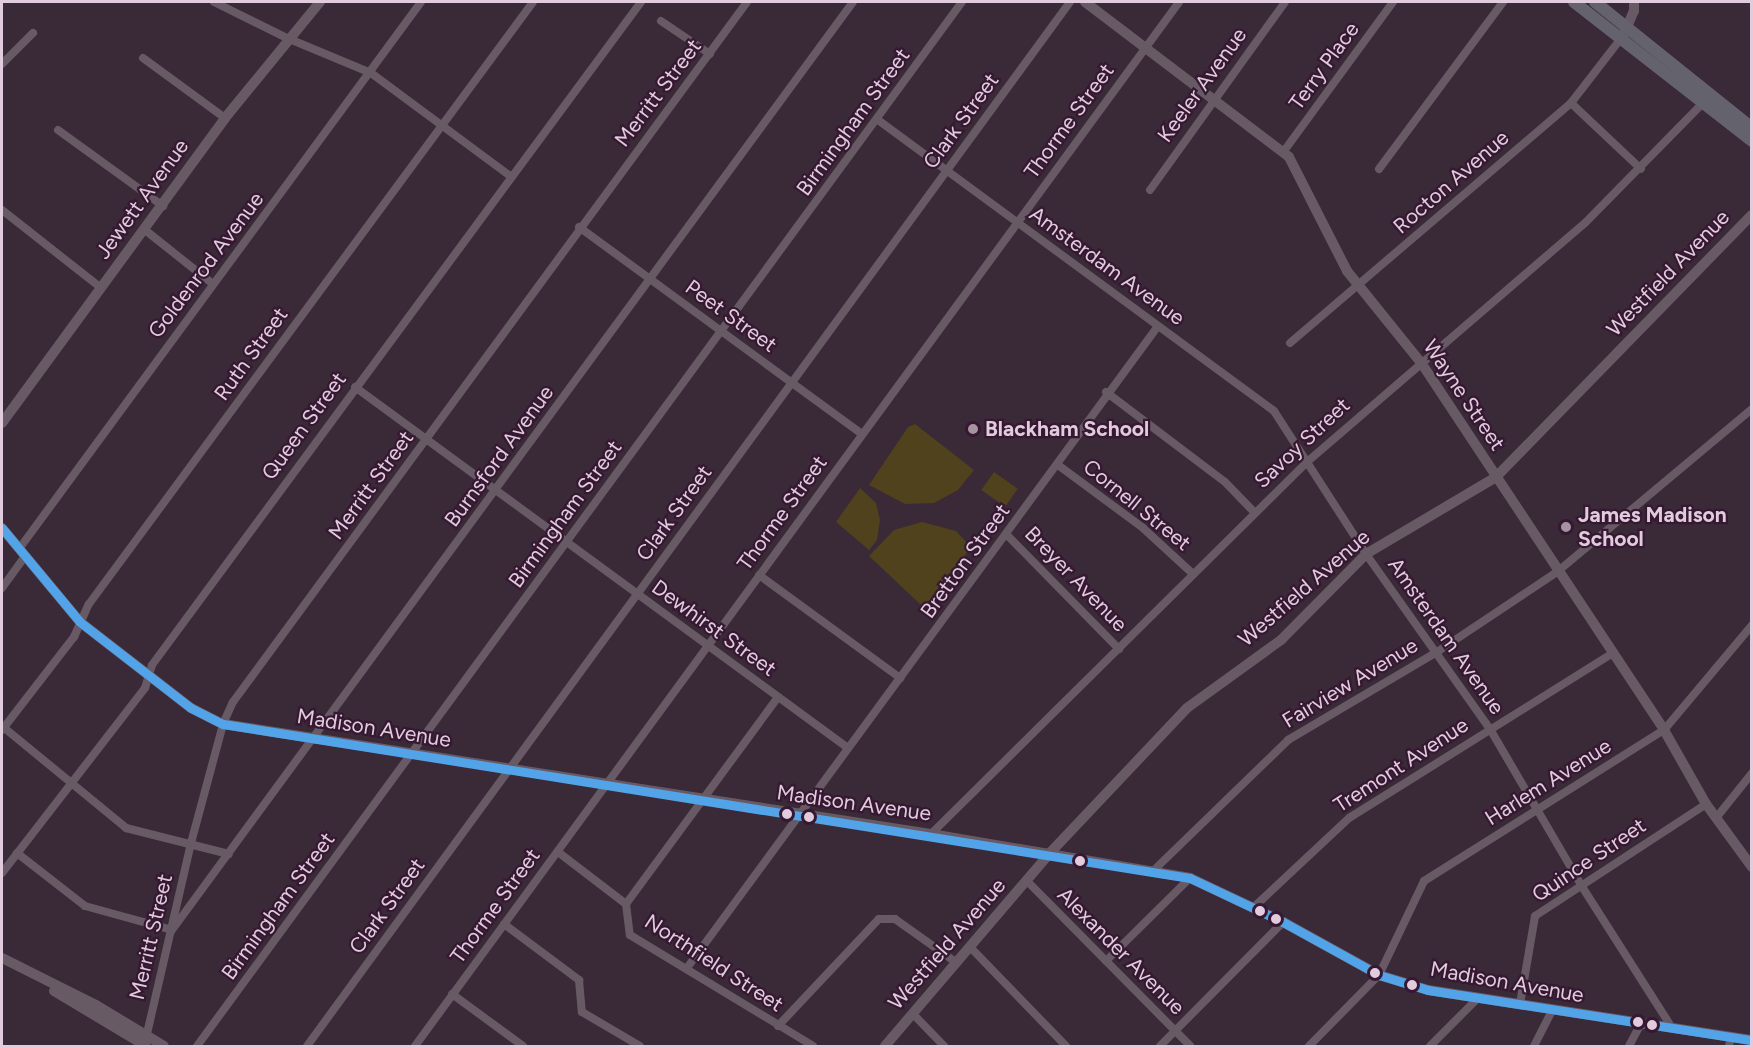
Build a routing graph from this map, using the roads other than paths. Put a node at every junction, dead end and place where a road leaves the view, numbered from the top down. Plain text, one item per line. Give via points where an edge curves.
1 (214, 2) edge
2 (320, 2) edge
3 (422, 2) edge
4 (533, 2) edge
5 (640, 2) edge
6 (747, 2) edge
7 (853, 2) edge
8 (962, 2) edge
9 (1070, 2) edge
10 (1085, 2) edge
11 (1179, 2) edge
12 (1285, 2) edge
13 (1393, 2) edge
14 (1503, 2) edge
15 (1574, 2) edge
16 (1594, 2) edge
17 (1634, 2) edge
18 (661, 21) dead end
19 (1626, 31) junction
20 (33, 33) dead end
21 (287, 38) junction
22 (1144, 48) junction
23 (710, 54) junction
24 (144, 58) dead end
25 (2, 64) edge
26 (371, 73) junction
27 (1213, 99) junction
28 (1707, 99) junction
29 (1570, 103) junction
30 (225, 118) junction
31 (878, 120) junction
32 (440, 124) junction
33 (1752, 128) edge
34 (58, 130) dead end
35 (1752, 141) edge
36 (1284, 151) junction
37 (1379, 169) dead end
38 (1641, 169) junction
39 (947, 171) junction
40 (510, 176) junction
41 (1150, 190) dead end
42 (163, 206) junction
43 (2, 210) edge
44 (1752, 215) edge
45 (1017, 222) junction
46 (579, 227) junction
47 (145, 230) junction
48 (650, 279) junction
49 (213, 285) junction
50 (1357, 287) junction
51 (101, 288) junction
52 (1158, 326) junction
53 (721, 330) junction
54 (1290, 343) dead end
55 (1422, 364) junction
56 (792, 382) junction
57 (355, 387) junction
58 (1106, 392) junction
59 (1752, 409) edge
60 (2, 423) edge
61 (862, 434) junction
62 (427, 438) junction
63 (1307, 462) junction
64 (1058, 465) junction
65 (1496, 477) junction
66 (497, 491) junction
67 (1255, 513) junction
68 (2, 528) edge
69 (1007, 535) junction
70 (567, 543) junction
71 (22, 553) junction
72 (1366, 554) junction
73 (1557, 572) junction
74 (1193, 574) junction
75 (759, 575) junction
76 (2, 588) edge
77 (638, 594) junction
78 (80, 622) junction
79 (1752, 625) edge
80 (707, 646) junction
81 (1119, 649) junction
82 (1437, 652) junction
83 (1613, 653) junction
84 (148, 676) junction
85 (900, 678) junction
86 (778, 697) junction
87 (223, 724) junction
88 (2, 728) edge
89 (1490, 729) junction
90 (1664, 730) junction
91 (316, 739) junction
92 (848, 748) junction
93 (412, 753) junction
94 (508, 769) junction
95 (1752, 773) edge
96 (70, 784) junction
97 (606, 784) junction
98 (702, 799) junction
99 (1706, 804) junction
100 (1540, 809) junction
101 (799, 816) junction
102 (1716, 818) junction
103 (931, 834) junction
104 (191, 843) junction
105 (558, 852) junction
106 (17, 853) junction
107 (229, 854) junction
108 (1048, 855) junction
109 (1752, 867) edge
110 (1152, 872) junction
111 (2, 873) edge
112 (1190, 878) junction
113 (1026, 881) junction
114 (1581, 885) junction
115 (626, 904) junction
116 (1254, 907) junction
117 (1282, 922) junction
118 (504, 924) junction
119 (172, 930) junction
120 (970, 947) junction
121 (2, 958) edge
122 (1106, 961) junction
123 (957, 963) junction
124 (687, 968) junction
125 (1379, 975) junction
126 (452, 994) junction
127 (1479, 997) junction
128 (1520, 1004) junction
129 (1552, 1011) junction
130 (913, 1014) junction
131 (1641, 1023) junction
132 (778, 1026) junction
133 (1672, 1028) junction
134 (1176, 1032) junction
135 (1752, 1040) edge
136 (1730, 1042) edge
137 (145, 1044) edge
138 (164, 1047) edge
139 (197, 1047) edge
140 (307, 1047) edge
141 (415, 1047) edge
142 (523, 1047) edge
143 (640, 1047) edge
144 (813, 1047) edge
145 (885, 1047) edge
146 (944, 1047) edge
147 (1066, 1047) edge
148 (1160, 1047) edge
149 (1190, 1047) edge
150 (1309, 1047) edge
151 (1430, 1047) edge
152 (1534, 1047) edge
153 (1629, 1047) edge

1 - 21 street
2 - 21 main road, Jewett Avenue
3 - 26 street, Goldenrod Avenue
4 - 32 street, Ruth Street
5 - 40 street, Queen Street
6 - 23 street, Merritt Street
7 - 48 street, Burnsford Avenue
8 - 31 street, Birmingham Street
9 - 39 street, Clark Street
10 - 22 main road, Wayne Street
11 - 22 street, Thorme Street
12 - 27 street, Keeler Avenue
13 - 36 street, Terry Place
14 - 37 street
15 - 19 main road
16 - 19 main road
17 - 19 main road
18 - 23 street
19 - 28 main road
19 - 29 street, Rocton Avenue
20 - 25 street
21 - 26 street
21 - 30 main road, Jewett Avenue
22 - 27 main road, Wayne Street
22 - 45 street, Thorme Street
23 - 46 street, Merritt Street
24 - 30 street
26 - 32 street
26 - 49 street, Goldenrod Avenue
27 - 36 main road, Wayne Street
27 - 41 street, Keeler Avenue
28 - 33 main road
28 - 35 main road
28 - 38 street, Savoy Street
29 - 38 street
29 - 50 street, Rocton Avenue
30 - 42 main road, Jewett Avenue
31 - 39 street, Amsterdam Avenue
31 - 53 street, Birmingham Street
32 - 40 street
32 - 78 street, Ruth Street via 89,604
34 - 42 street
36 - 50 main road, Wayne Street
38 - 55 street, Savoy Street via 1585,223
39 - 45 street, Amsterdam Avenue
39 - 56 street, Clark Street
40 - 57 street, Queen Street
42 - 47 main road, Jewett Avenue
43 - 51 street
44 - 65 main road, Westfield Avenue
45 - 52 street, Amsterdam Avenue
45 - 61 street, Thorme Street
46 - 48 street, Peet Street
46 - 62 street, Merritt Street
47 - 49 street
47 - 51 main road, Jewett Avenue
48 - 53 street, Peet Street
48 - 66 street, Burnsford Avenue
49 - 71 street, Goldenrod Avenue
50 - 54 street, Rocton Avenue
50 - 55 main road, Wayne Street
51 - 60 main road, Jewett Avenue
52 - 58 street, Bretton Street
52 - 63 street, Amsterdam Avenue via 1274,411
53 - 56 street, Peet Street
53 - 70 street, Birmingham Street
55 - 63 street, Savoy Street via 1353,418
55 - 65 main road, Wayne Street
56 - 61 street, Peet Street
56 - 77 street, Clark Street
57 - 62 street, Dewhirst Street
57 - 84 street, Queen Street via 152,665
58 - 64 street, Bretton Street
58 - 67 street via 1225,482
59 - 73 street, Fairview Avenue
61 - 75 street, Thorme Street
62 - 66 street, Dewhirst Street
62 - 87 street, Merritt Street via 233,702
63 - 67 street, Savoy Street
63 - 72 street, Amsterdam Avenue
64 - 69 street, Bretton Street
64 - 74 street, Cornell Street via 1143,528
65 - 72 main road, Westfield Avenue
65 - 73 main road, Wayne Street
66 - 70 street, Dewhirst Street
66 - 91 street, Burnsford Avenue
67 - 74 street, Savoy Street
68 - 71 main road, Madison Avenue
69 - 81 street, Breyer Avenue
69 - 85 street, Bretton Street
70 - 77 street, Dewhirst Street
70 - 93 street, Birmingham Street
71 - 76 street, Goldenrod Avenue
71 - 78 main road, Madison Avenue
72 - 82 street, Amsterdam Avenue
72 - 108 main road, Westfield Avenue via 1281,640 1187,708
73 - 82 street, Fairview Avenue
73 - 83 main road, Wayne Street
74 - 81 street, Savoy Street
75 - 80 street, Thorme Street
75 - 85 street
77 - 80 street, Dewhirst Street
77 - 94 street, Clark Street
78 - 84 main road, Madison Avenue
78 - 88 street, Ruth Street via 74,636
79 - 90 street, Harlem Avenue
80 - 86 street, Dewhirst Street
80 - 97 street, Thorme Street
81 - 103 street, Savoy Street
82 - 89 street, Amsterdam Avenue
82 - 110 street, Fairview Avenue via 1288,740
83 - 89 street, Tremont Avenue
83 - 90 main road, Wayne Street
84 - 87 main road, Madison Avenue via 202,716
84 - 96 street, Queen Street via 145,688
85 - 92 street, Bretton Street
86 - 92 street, Dewhirst Street
86 - 98 street
87 - 91 main road, Madison Avenue
87 - 104 street, Merritt Street
88 - 96 street
89 - 100 street, Amsterdam Avenue
89 - 116 street, Tremont Avenue via 1349,818
90 - 99 main road, Wayne Street
90 - 100 street, Harlem Avenue
91 - 93 main road, Madison Avenue
91 - 107 street, Burnsford Avenue
92 - 101 street, Bretton Street
93 - 94 main road, Madison Avenue
93 - 139 street, Birmingham Street
94 - 97 main road, Madison Avenue
94 - 140 street, Clark Street
95 - 102 street
96 - 104 street via 126,828
96 - 106 street, Queen Street
97 - 98 main road, Madison Avenue
97 - 105 street, Thorme Street
98 - 101 main road, Madison Avenue
98 - 115 street
99 - 102 main road, Wayne Street
99 - 114 street, Quince Street
100 - 114 street, Amsterdam Avenue
100 - 125 street, Harlem Avenue via 1424,881
101 - 103 main road, Madison Avenue
101 - 124 street, Bretton Street
102 - 109 main road, Wayne Street
103 - 108 main road, Madison Avenue
104 - 107 street
104 - 119 street, Merritt Street
105 - 115 street, Northfield Street
105 - 118 street, Thorme Street
106 - 111 street, Queen Street
106 - 119 street via 85,906
107 - 119 street, Burnsford Avenue
108 - 110 main road, Madison Avenue
108 - 113 main road, Westfield Avenue
110 - 112 main road, Madison Avenue
112 - 116 main road, Madison Avenue
112 - 122 street
113 - 120 main road, Westfield Avenue
113 - 122 street, Alexander Avenue
114 - 128 street, Quince Street via 1535,916
114 - 133 street, Amsterdam Avenue
115 - 124 street, Northfield Street via 630,934
116 - 117 main road, Madison Avenue
117 - 125 main road, Madison Avenue
117 - 134 street
118 - 126 street, Thorme Street
118 - 143 street via 579,980 582,1012
119 - 137 street, Merritt Street
120 - 123 main road, Westfield Avenue
120 - 147 street
121 - 137 main road via 45,983 96,1005
122 - 134 street, Alexander Avenue
123 - 130 main road, Westfield Avenue
123 - 132 street via 895,919 879,919
124 - 132 street, Northfield Street
125 - 127 main road, Madison Avenue via 1428,990
125 - 150 street, Harlem Avenue
126 - 141 street, Thorme Street
126 - 142 street
127 - 128 main road, Madison Avenue
127 - 151 street
128 - 129 main road, Madison Avenue
129 - 131 main road, Madison Avenue
129 - 152 street
130 - 145 main road, Westfield Avenue
130 - 146 street
131 - 133 main road, Madison Avenue
131 - 153 street
132 - 144 street, Northfield Street
133 - 136 main road, Madison Avenue
134 - 148 street
134 - 149 street, Alexander Avenue
135 - 136 main road, Madison Avenue
137 - 138 main road

